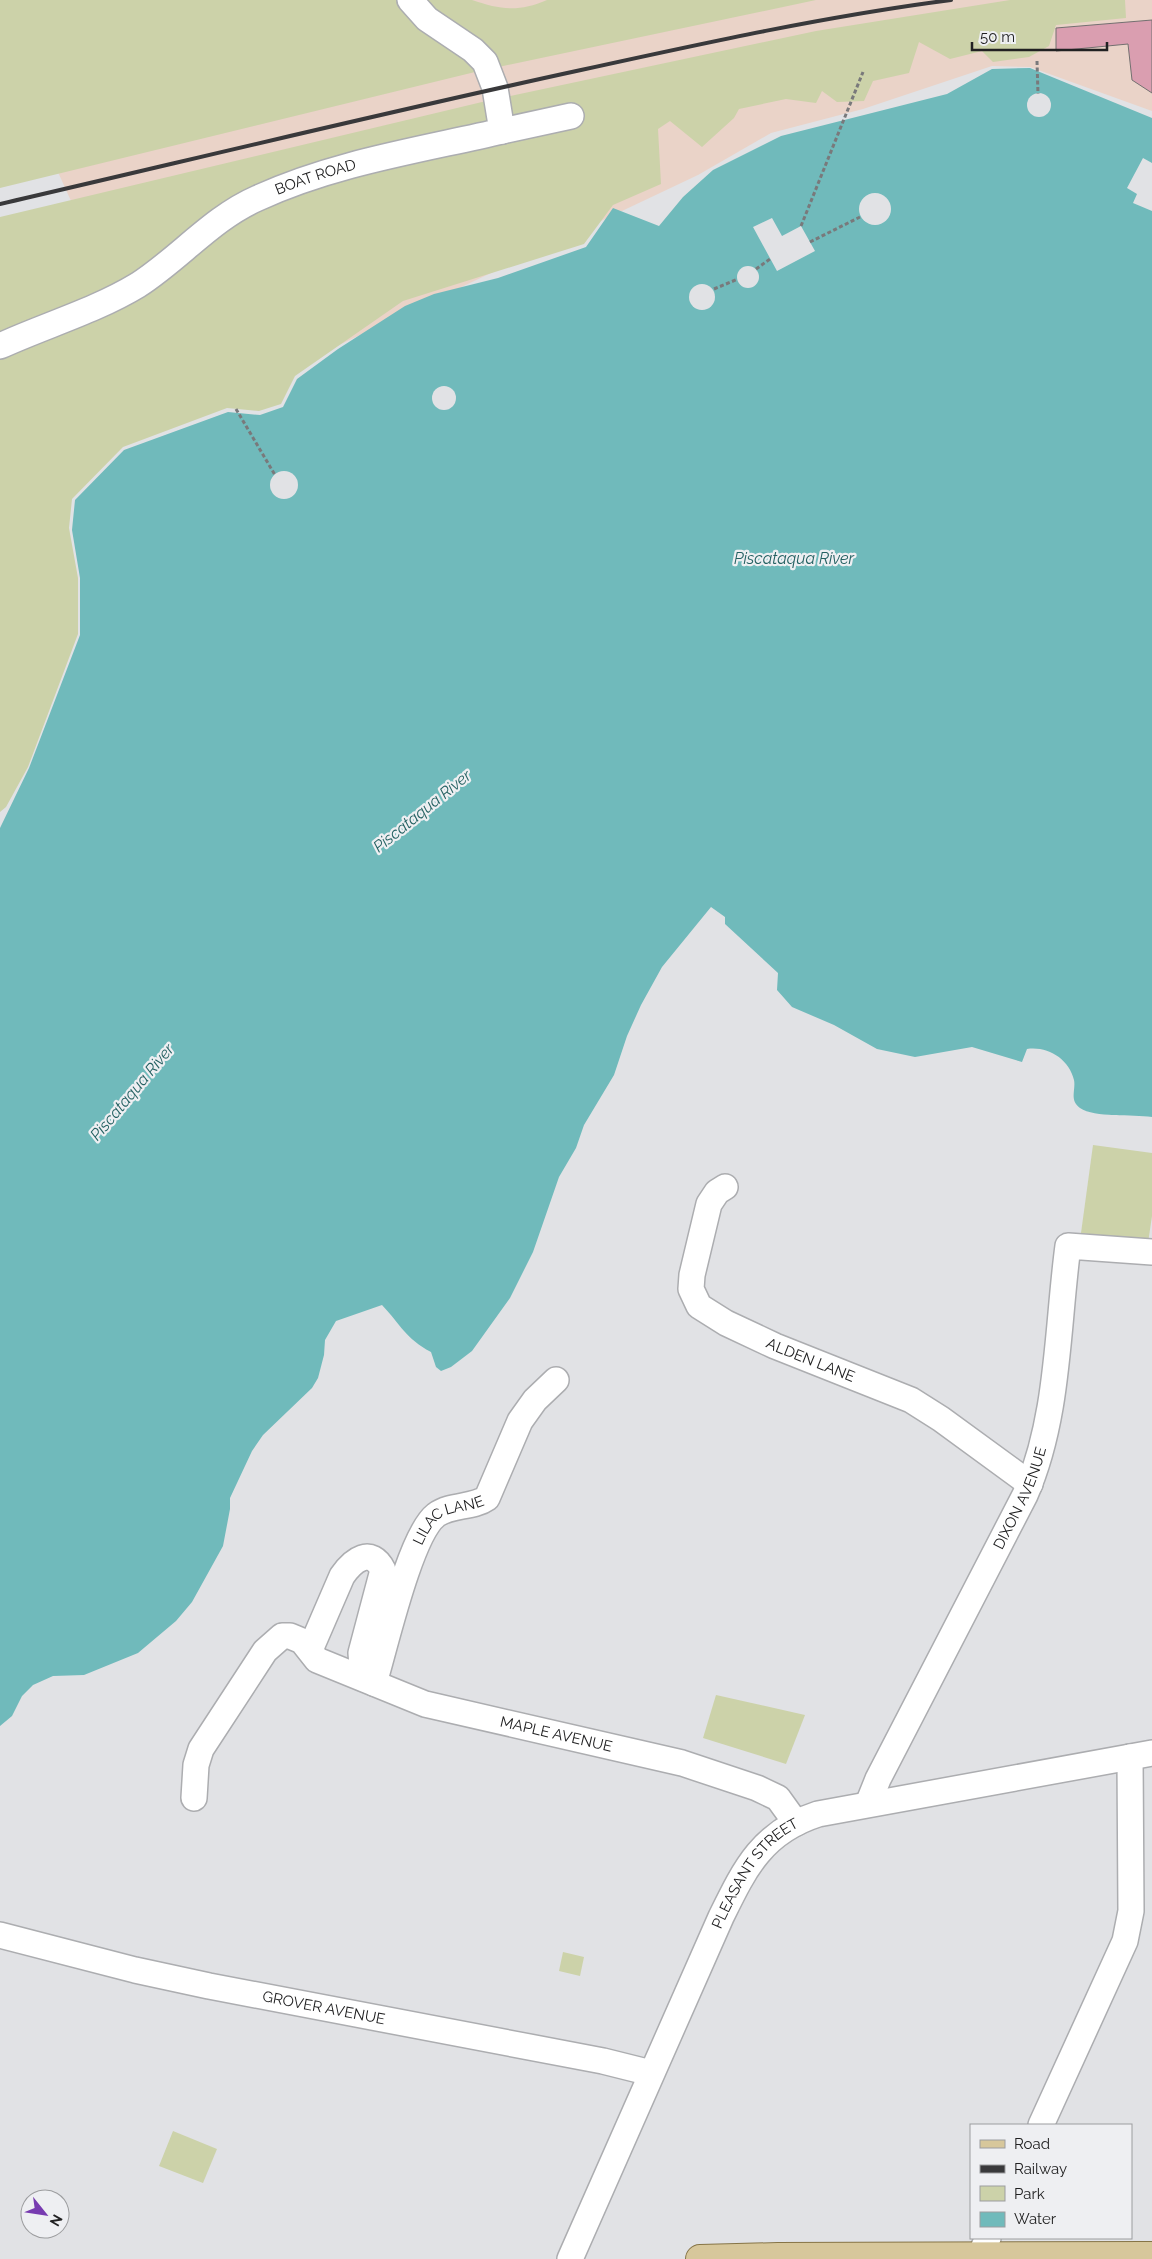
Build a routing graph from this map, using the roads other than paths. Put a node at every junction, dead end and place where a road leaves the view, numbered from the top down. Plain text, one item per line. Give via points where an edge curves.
1 (410, 0) edge
2 (570, 116) dead end
3 (502, 131) junction
4 (0, 346) edge
5 (725, 1187) dead end
6 (1152, 1252) edge
7 (556, 1380) dead end
8 (1030, 1484) junction
9 (310, 1650) junction
10 (369, 1680) junction
11 (1141, 1755) edge
12 (194, 1798) dead end
13 (868, 1804) junction
14 (796, 1823) junction
15 (0, 1935) edge
16 (651, 2073) junction
17 (1041, 2124) edge
18 (984, 2248) edge
19 (1152, 2256) edge
20 (570, 2259) edge
21 (700, 2259) edge

1 - 3 street via 427,19 485,62 494,88
2 - 3 street, BOAT ROAD
3 - 4 street, BOAT ROAD via 303,179 256,199 228,214 139,284 103,304
5 - 8 street, ALDEN LANE via 709,1204 692,1275 690,1289 699,1306 775,1346 918,1404
6 - 8 street, DIXON AVENUE via 1068,1246 1048,1427
7 - 10 street, LILAC LANE via 530,1405 520,1421 487,1498 443,1510 429,1522 414,1550
8 - 13 street, DIXON AVENUE via 903,1727
9 - 10 street, MAPLE AVENUE via 317,1660
9 - 10 street via 349,1566 365,1557 374,1560 383,1570 361,1654
9 - 12 street, MAPLE AVENUE via 302,1641 282,1636 265,1652 201,1749 196,1766
10 - 14 street, MAPLE AVENUE via 424,1704 682,1763 757,1788 778,1798
11 - 13 street, PLEASANT STREET
11 - 17 street via 1130,1924
13 - 14 street, PLEASANT STREET via 818,1814
14 - 16 street, PLEASANT STREET via 770,1840 745,1869
15 - 16 street, GROVER AVENUE via 209,1986 603,2061
16 - 20 street, PLEASANT STREET
18 - 19 main road
18 - 21 main road

